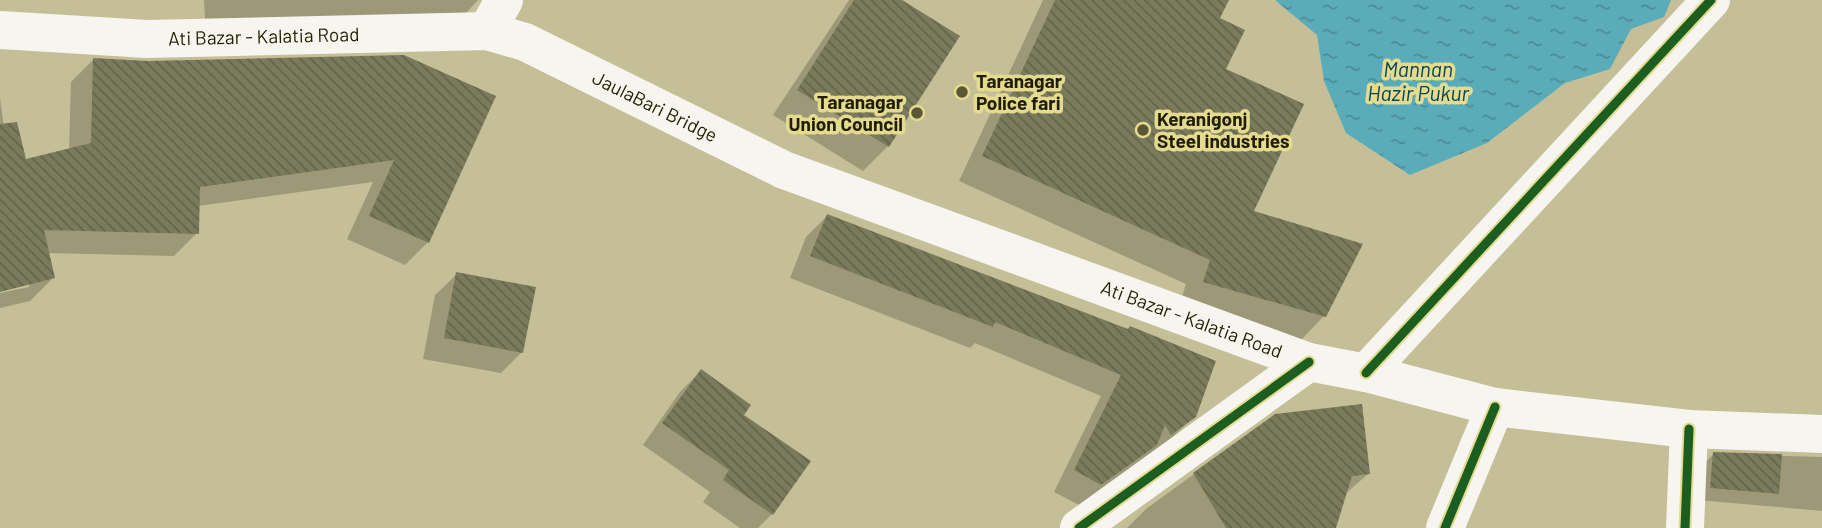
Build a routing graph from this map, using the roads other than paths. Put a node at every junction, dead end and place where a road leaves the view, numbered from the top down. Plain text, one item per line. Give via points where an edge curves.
1 (1711, 0) edge
2 (495, 15) edge
3 (0, 30) edge
4 (526, 42) joint
5 (784, 170) joint
6 (1309, 362) junction
7 (1366, 373) junction
8 (1495, 407) junction
9 (1689, 429) junction
10 (1822, 434) edge
11 (1079, 528) edge
12 (1445, 528) edge
13 (1685, 528) edge

1 - 7 main road
2 - 3 main road, Ati Bazar - Kalatia Road via 147,39
2 - 4 main road, Ati Bazar - Kalatia Road
4 - 5 main road, JaulaBari Bridge
5 - 6 main road, Ati Bazar - Kalatia Road
6 - 7 main road, Ati Bazar - Kalatia Road
6 - 11 main road
7 - 8 main road, Ati Bazar - Kalatia Road
8 - 9 main road, Ati Bazar - Kalatia Road
8 - 12 main road
9 - 10 main road, Ati Bazar - Kalatia Road
9 - 13 main road

